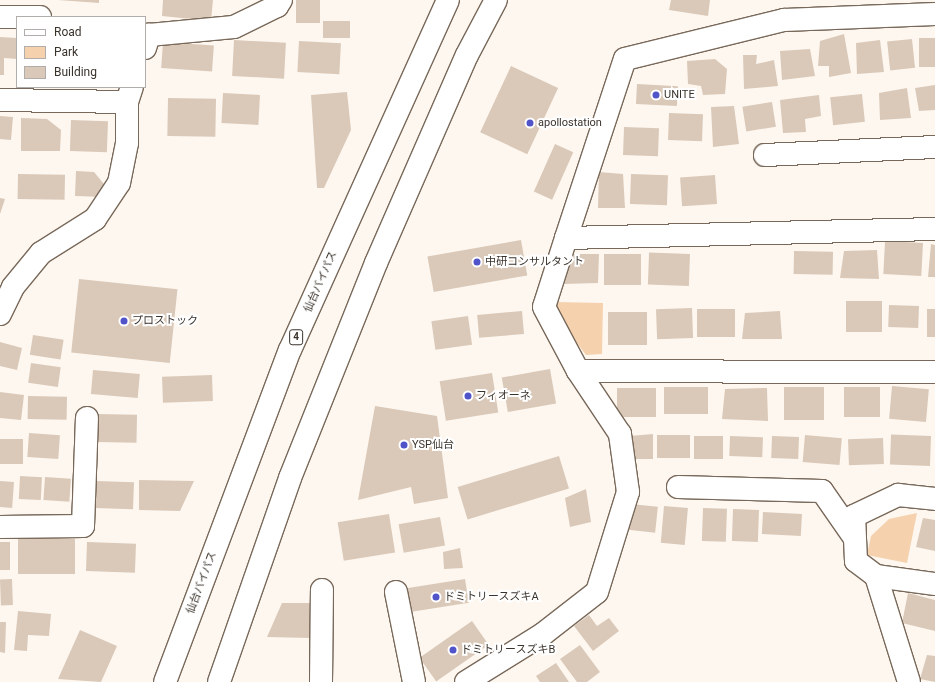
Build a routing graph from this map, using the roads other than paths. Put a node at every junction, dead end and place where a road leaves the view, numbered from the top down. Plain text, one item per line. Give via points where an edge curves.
1 (281, 0) edge
2 (448, 0) edge
3 (496, 0) edge
4 (935, 14) edge
5 (0, 17) edge
6 (16, 17) edge
7 (146, 39) edge
8 (130, 94) edge
9 (0, 100) edge
10 (935, 147) edge
11 (765, 154) dead end
12 (935, 229) edge
13 (566, 238) junction
14 (0, 314) edge
15 (578, 371) junction
16 (935, 372) edge
17 (87, 418) dead end
18 (678, 488) dead end
19 (935, 499) edge
20 (0, 527) edge
21 (854, 537) junction
22 (876, 576) junction
23 (935, 584) edge
24 (322, 590) dead end
25 (396, 592) dead end
26 (165, 682) edge
27 (220, 682) edge
28 (321, 682) edge
29 (414, 682) edge
30 (466, 682) edge
31 (909, 682) edge

1 - 7 main road via 277,6 234,27
2 - 26 main road, 仙台バイパス / 4 via 290,350
3 - 27 main road via 467,55 376,263 290,478
4 - 13 main road via 784,20 625,59
5 - 6 main road
8 - 9 main road
8 - 14 main road via 120,183 96,219 41,252 13,287
10 - 11 main road
12 - 13 main road
13 - 15 main road via 544,307
15 - 16 main road
15 - 30 main road via 620,434 628,492 597,592 543,634
17 - 20 main road via 83,526
18 - 21 main road via 822,491
19 - 21 main road via 898,495 854,516
21 - 22 main road via 856,561
22 - 23 main road
22 - 31 main road
24 - 28 main road
25 - 29 main road

